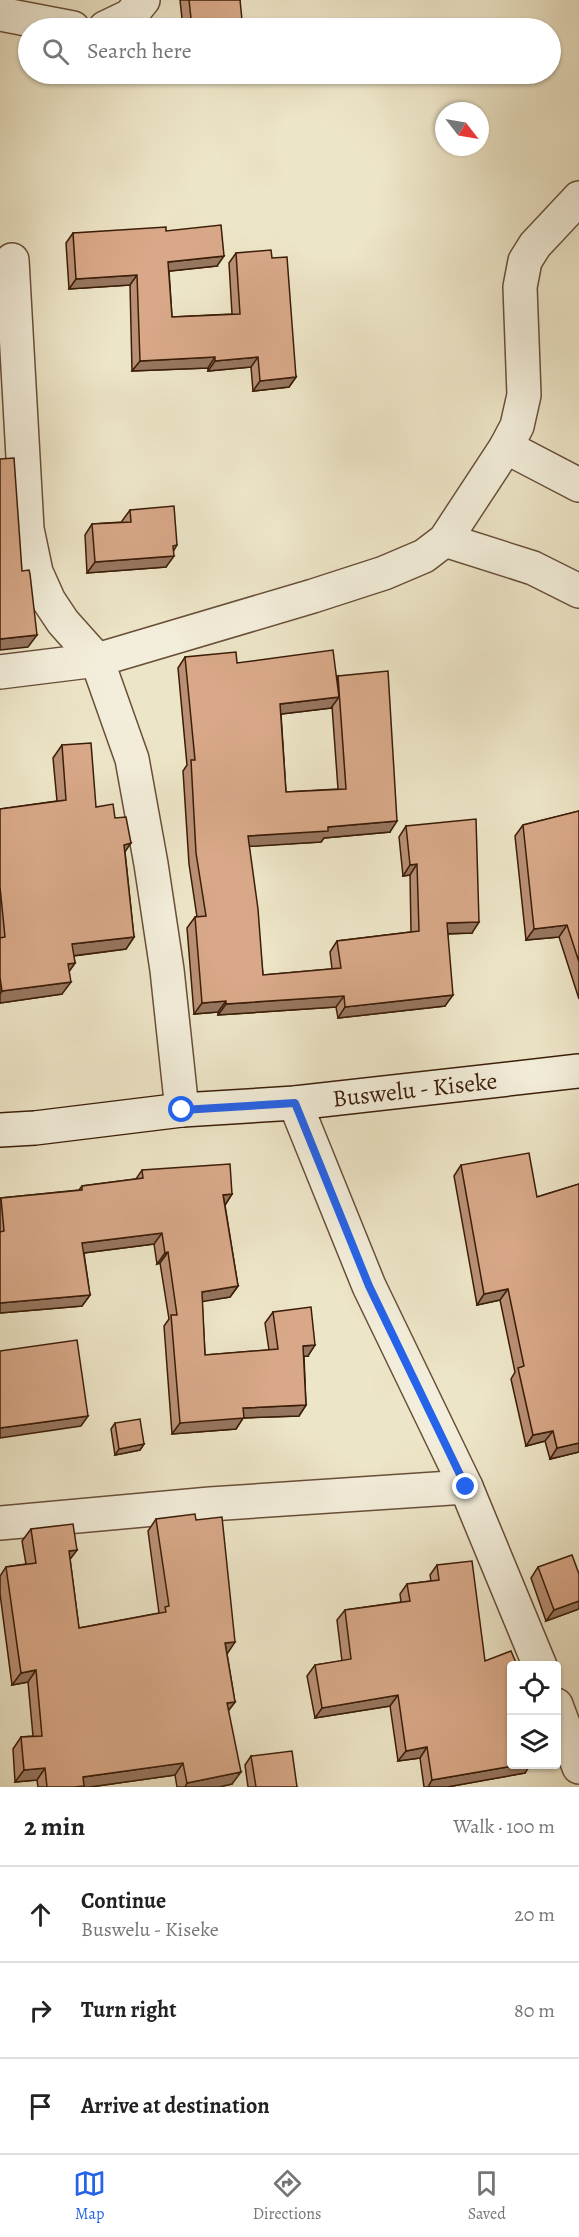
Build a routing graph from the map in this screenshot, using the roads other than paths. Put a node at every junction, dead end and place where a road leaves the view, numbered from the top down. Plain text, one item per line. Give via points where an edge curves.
1 (143, 0) edge
2 (0, 14) edge
3 (21, 18) edge
4 (126, 18) edge
5 (579, 198) edge
6 (12, 260) dead end
7 (506, 447) junction
8 (579, 485) edge
9 (445, 540) junction
10 (579, 591) edge
11 (97, 660) junction
12 (0, 672) edge
13 (579, 1071) edge
14 (295, 1103) junction
15 (182, 1110) junction
16 (0, 1130) edge
17 (466, 1487) junction
18 (0, 1522) edge
19 (538, 1661) edge
20 (560, 1715) edge
21 (579, 1767) edge

1 - 4 street
2 - 3 street
5 - 7 street via 525,261 520,287 524,395
6 - 11 street via 27,529 36,572 63,622
7 - 8 street
7 - 9 street
9 - 10 street via 533,568
9 - 11 street via 424,556 384,573
11 - 12 street
11 - 15 street via 134,771 167,970
13 - 14 street, Buswelu - Kiseke
14 - 15 street, Buswelu - Kiseke
14 - 17 street via 369,1286
15 - 16 street, Buswelu - Kiseke
17 - 18 street
17 - 19 street
20 - 21 street

